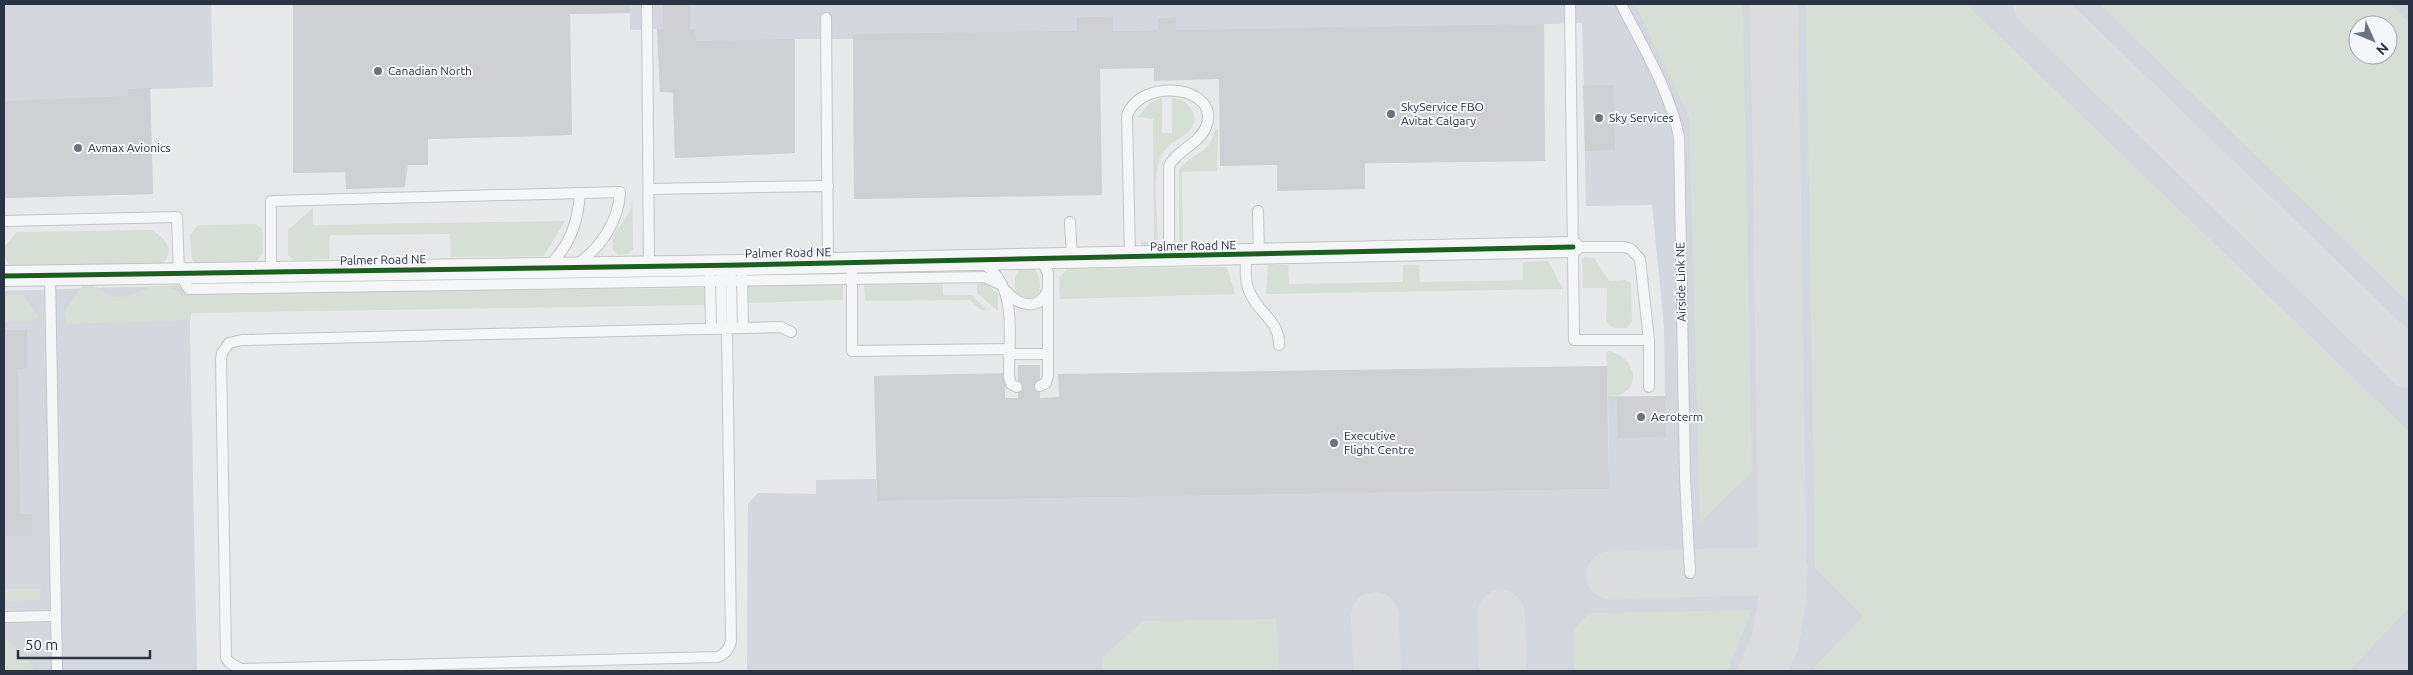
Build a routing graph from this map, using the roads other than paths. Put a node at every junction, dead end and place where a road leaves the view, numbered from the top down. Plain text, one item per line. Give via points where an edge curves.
1 (647, 4) edge
2 (1570, 4) edge
3 (1621, 4) edge
4 (826, 18) dead end
5 (828, 186) junction
6 (649, 189) junction
7 (580, 193) junction
8 (1258, 211) dead end
9 (4, 221) edge
10 (1070, 222) dead end
11 (1573, 247) junction
12 (1252, 255) junction
13 (1169, 256) junction
14 (1130, 257) junction
15 (1033, 258) junction
16 (1072, 258) junction
17 (976, 260) junction
18 (828, 263) junction
19 (649, 265) junction
20 (573, 266) junction
21 (547, 267) junction
22 (852, 271) junction
23 (271, 272) junction
24 (179, 273) junction
25 (726, 273) junction
26 (50, 275) junction
27 (4, 276) edge
28 (397, 277) junction
29 (1003, 287) junction
30 (1048, 288) junction
31 (723, 328) junction
32 (743, 328) junction
33 (792, 332) dead end
34 (1649, 340) junction
35 (1279, 346) dead end
36 (1008, 352) junction
37 (1048, 354) junction
38 (1040, 386) dead end
39 (1017, 387) dead end
40 (1649, 387) dead end
41 (1690, 573) dead end
42 (56, 616) junction
43 (4, 617) edge
44 (57, 671) edge

1 - 6 lane
2 - 11 lane
3 - 41 lane, Airside Link NE via 1666,91 1679,137
4 - 5 lane
5 - 6 lane
5 - 18 lane
6 - 19 lane
7 - 20 lane via 620,192 620,203 612,225 587,256
7 - 21 lane via 571,235 562,252
7 - 23 lane via 271,201
8 - 12 lane
9 - 24 lane via 177,217
10 - 16 lane
11 - 12 street, Palmer Road NE
11 - 34 lane via 1624,247 1636,254 1641,266
11 - 34 lane via 1574,340
12 - 13 street, Palmer Road NE
12 - 35 lane via 1246,274 1250,293 1277,328
13 - 14 street, Palmer Road NE
13 - 14 lane via 1169,166 1175,156 1203,133 1207,122 1202,103 1183,91 1148,93 1135,102 1127,115
14 - 16 street, Palmer Road NE
15 - 16 street, Palmer Road NE
15 - 17 street, Palmer Road NE
15 - 30 lane via 1047,268
17 - 22 street, Palmer Road NE
17 - 29 lane via 993,270
18 - 22 street, Palmer Road NE
18 - 25 street, Palmer Road NE
19 - 20 street, Palmer Road NE
19 - 25 street, Palmer Road NE
20 - 21 street, Palmer Road NE
21 - 28 street, Palmer Road NE
22 - 25 lane
22 - 29 lane via 984,277
22 - 36 lane via 852,351
23 - 24 street, Palmer Road NE
23 - 28 street, Palmer Road NE
24 - 26 street, Palmer Road NE
24 - 28 lane via 189,289
25 - 28 lane
25 - 31 lane
25 - 31 lane
25 - 32 lane
26 - 27 street, Palmer Road NE
26 - 42 lane
29 - 30 lane via 1015,300 1030,305 1040,301
29 - 36 lane via 1008,300
30 - 37 lane
31 - 31 lane via 731,641 722,656 242,669 230,663 225,652 221,359 229,343 242,340
31 - 32 lane
32 - 33 lane via 781,327
34 - 40 lane
36 - 37 lane
36 - 39 lane via 1010,381
37 - 38 lane via 1048,380
42 - 43 lane
42 - 44 lane

